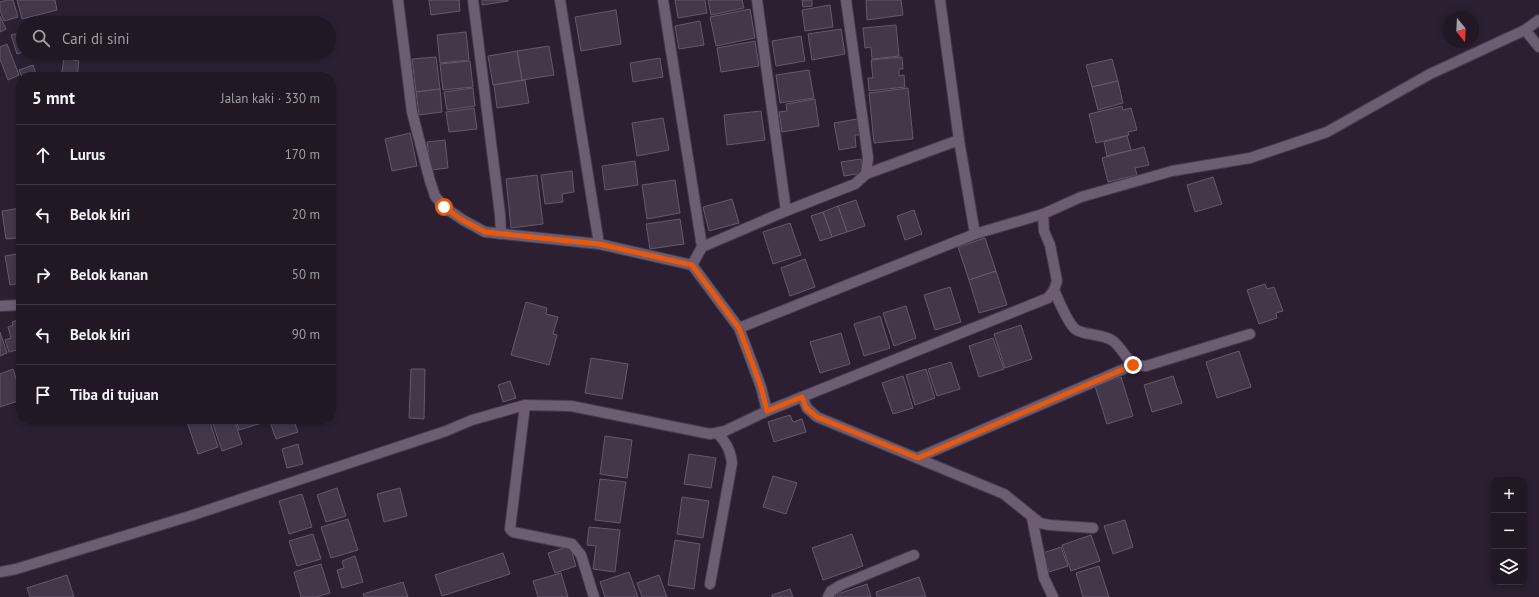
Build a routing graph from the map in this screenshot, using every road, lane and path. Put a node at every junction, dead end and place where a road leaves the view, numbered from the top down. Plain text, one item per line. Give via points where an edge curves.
1 (398, 0) edge
2 (472, 0) edge
3 (560, 0) edge
4 (663, 0) edge
5 (757, 0) edge
6 (846, 0) edge
7 (940, 0) edge
8 (1539, 20) edge
9 (1525, 30) junction
10 (1539, 47) edge
11 (959, 140) junction
12 (866, 174) junction
13 (786, 211) junction
14 (1043, 214) junction
15 (501, 234) junction
16 (975, 234) junction
17 (599, 244) junction
18 (702, 247) junction
19 (692, 265) junction
20 (1054, 290) junction
21 (16, 305) edge
22 (0, 306) edge
23 (739, 328) junction
24 (1250, 334) dead end
25 (1133, 365) junction
26 (802, 397) junction
27 (524, 404) junction
28 (767, 411) junction
29 (721, 432) junction
30 (918, 458) junction
31 (1032, 518) junction
32 (1093, 528) dead end
33 (914, 555) dead end
34 (0, 572) edge
35 (710, 584) dead end
36 (594, 597) edge
37 (828, 597) edge
38 (1054, 597) edge

1 - 15 street via 412,112 435,196 444,207 462,220 485,232
2 - 15 street
3 - 17 street
4 - 18 street
5 - 13 street
6 - 12 street via 868,158
7 - 11 street
8 - 9 street
9 - 10 street
9 - 14 street via 1430,74 1327,132 1250,158 1172,171 1081,197
11 - 12 street
11 - 16 street
12 - 13 street via 855,184
13 - 18 street
14 - 16 street
14 - 20 street via 1044,231 1050,245 1057,281
15 - 17 street
16 - 23 street
17 - 19 street
18 - 19 street
19 - 23 street
20 - 25 street via 1074,329 1100,335 1114,342
20 - 26 street via 1048,298
21 - 22 street
23 - 28 street
24 - 25 street via 1146,366
25 - 30 street
26 - 28 street
26 - 30 street via 806,408 817,417
27 - 29 street via 571,406 710,434
27 - 34 street via 190,516
27 - 36 street via 510,529 513,532 572,544 581,555
28 - 29 street
29 - 35 street via 730,450 732,463
30 - 31 street via 1004,494
31 - 32 street via 1049,525
31 - 38 street via 1044,578
33 - 37 street via 841,585 830,591

